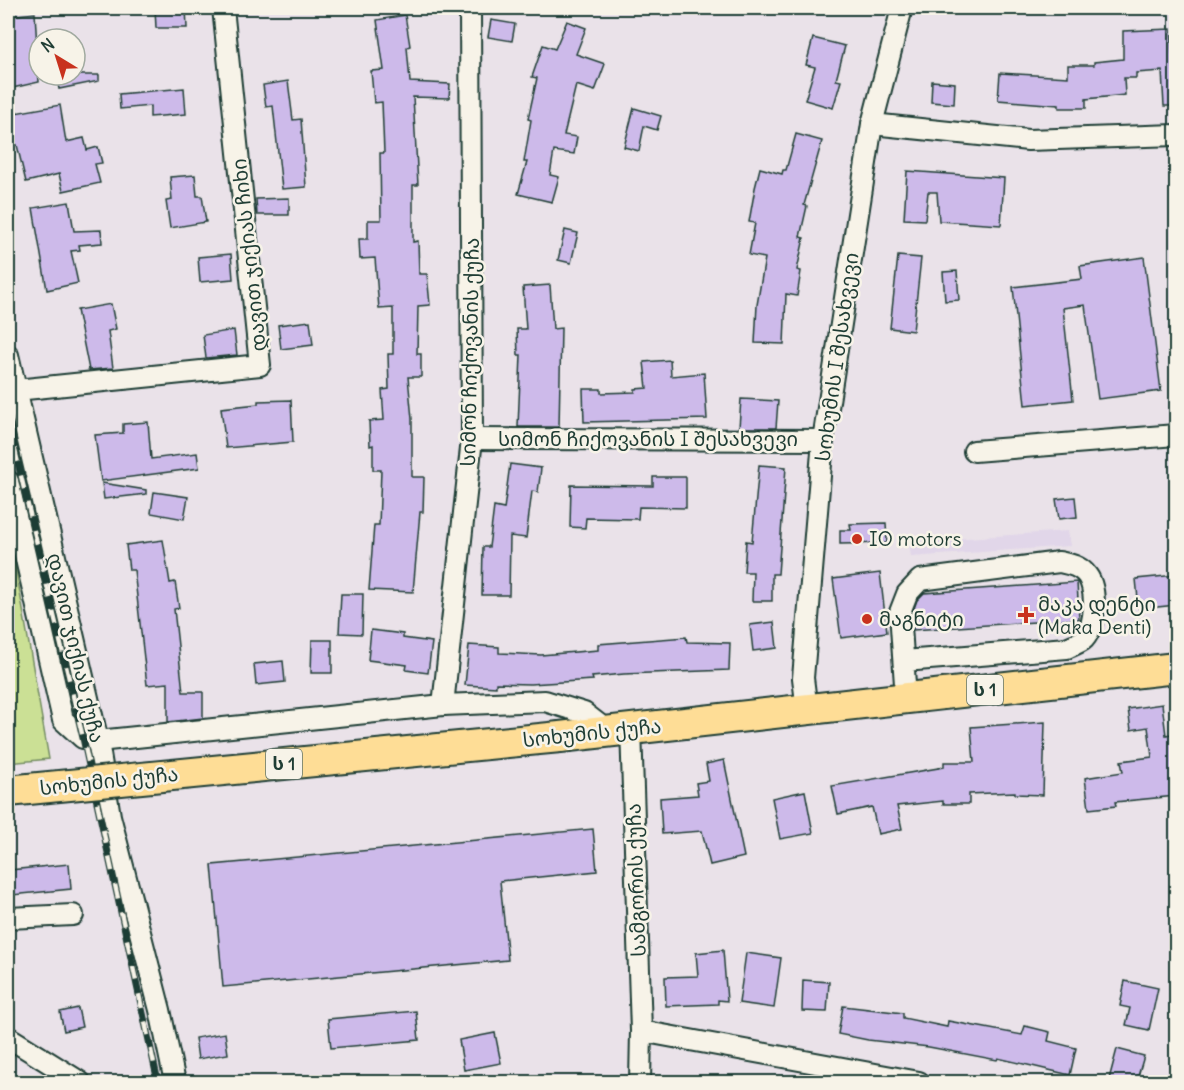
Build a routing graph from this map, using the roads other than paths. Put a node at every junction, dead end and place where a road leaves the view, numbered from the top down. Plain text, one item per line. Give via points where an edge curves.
1 (223, 8) edge
2 (470, 8) edge
3 (902, 8) edge
4 (872, 124) junction
5 (1176, 135) edge
6 (8, 355) edge
7 (16, 390) junction
8 (1176, 435) edge
9 (472, 439) junction
10 (823, 441) junction
11 (974, 451) dead end
12 (8, 481) edge
13 (904, 661) junction
14 (1176, 668) edge
15 (906, 699) junction
16 (443, 705) junction
17 (807, 710) junction
18 (619, 729) junction
19 (98, 741) junction
20 (8, 791) edge
21 (73, 915) dead end
22 (8, 918) edge
23 (641, 1031) junction
24 (8, 1037) edge
25 (80, 1083) edge
26 (175, 1083) edge
27 (640, 1083) edge
28 (919, 1083) edge

1 - 7 street, დავით ჯიქიას ჩიხი via 260,365
2 - 9 street, სიმონ ჩიქოვანის ქუჩა
3 - 4 street, სოხუმის I შესახვევი
4 - 5 street via 1028,140
4 - 10 street, სოხუმის I შესახვევი
6 - 7 street, დავით ჯიქიას ქუჩა
7 - 19 street, დავით ჯიქიას ქუჩა
8 - 11 street
9 - 10 street, სიმონ ჩიქოვანის I შესახვევი
9 - 16 street, სიმონ ჩიქოვანის ქუჩა
10 - 17 street, სოხუმის I შესახვევი via 803,678
12 - 19 street, დავით ჯიქიას ქუჩა via 63,720 83,738
13 - 13 street via 1067,648 1083,641 1092,626 1092,585 1073,564 1059,562 920,580 907,594 900,612
13 - 15 street
14 - 15 highway, სოხუმის ქუჩა / ს 1
15 - 17 highway, სოხუმის ქუჩა / ს 1
16 - 18 street via 545,701
16 - 19 street
17 - 18 highway, სოხუმის ქუჩა / ს 1
18 - 20 highway, სოხუმის ქუჩა / ს 1, bridge
18 - 23 street, სამგორის ქუჩა
19 - 26 street, დავით ჯიქიას ქუჩა via 110,816
21 - 22 street
23 - 27 street, სამგორის ქუჩა
23 - 28 street
24 - 25 street

